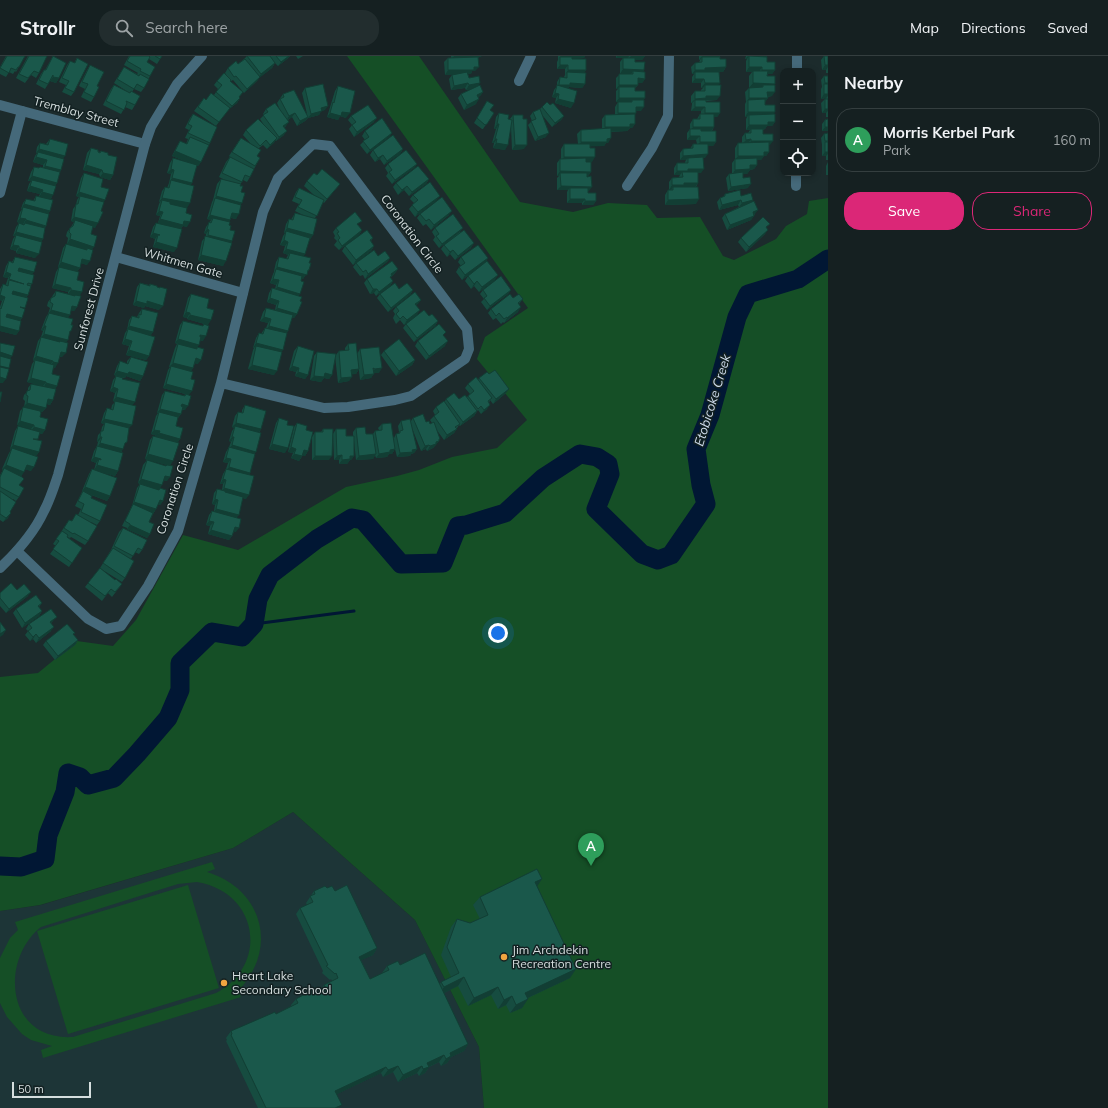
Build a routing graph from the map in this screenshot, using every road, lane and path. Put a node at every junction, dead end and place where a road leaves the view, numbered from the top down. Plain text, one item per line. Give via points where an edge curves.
1 (202, 56) edge
2 (532, 56) edge
3 (669, 56) edge
4 (797, 56) edge
5 (796, 68) edge
6 (519, 81) dead end
7 (0, 105) edge
8 (22, 111) junction
9 (145, 144) junction
10 (796, 176) edge
11 (626, 186) dead end
12 (796, 186) dead end
13 (0, 193) edge
14 (116, 257) junction
15 (243, 293) junction
16 (220, 383) junction
17 (17, 551) junction
18 (0, 568) edge

1 - 9 street, Sunforest Drive via 177,84 151,127
2 - 6 street
3 - 11 street via 668,116 652,148
4 - 5 street
7 - 8 street, Tremblay Street
8 - 9 street, Tremblay Street
8 - 13 street
9 - 14 street, Sunforest Drive
10 - 12 street
14 - 15 street, Whitmen Gate
14 - 17 street, Sunforest Drive via 58,476 44,511
15 - 16 street, Coronation Circle
15 - 16 street, Coronation Circle via 263,212 278,178 313,144 330,146 467,329 469,349 465,359 411,396 348,407 324,408
16 - 17 street, Coronation Circle via 178,531 148,586 121,626 106,629 88,618
17 - 18 street, Sunforest Drive

